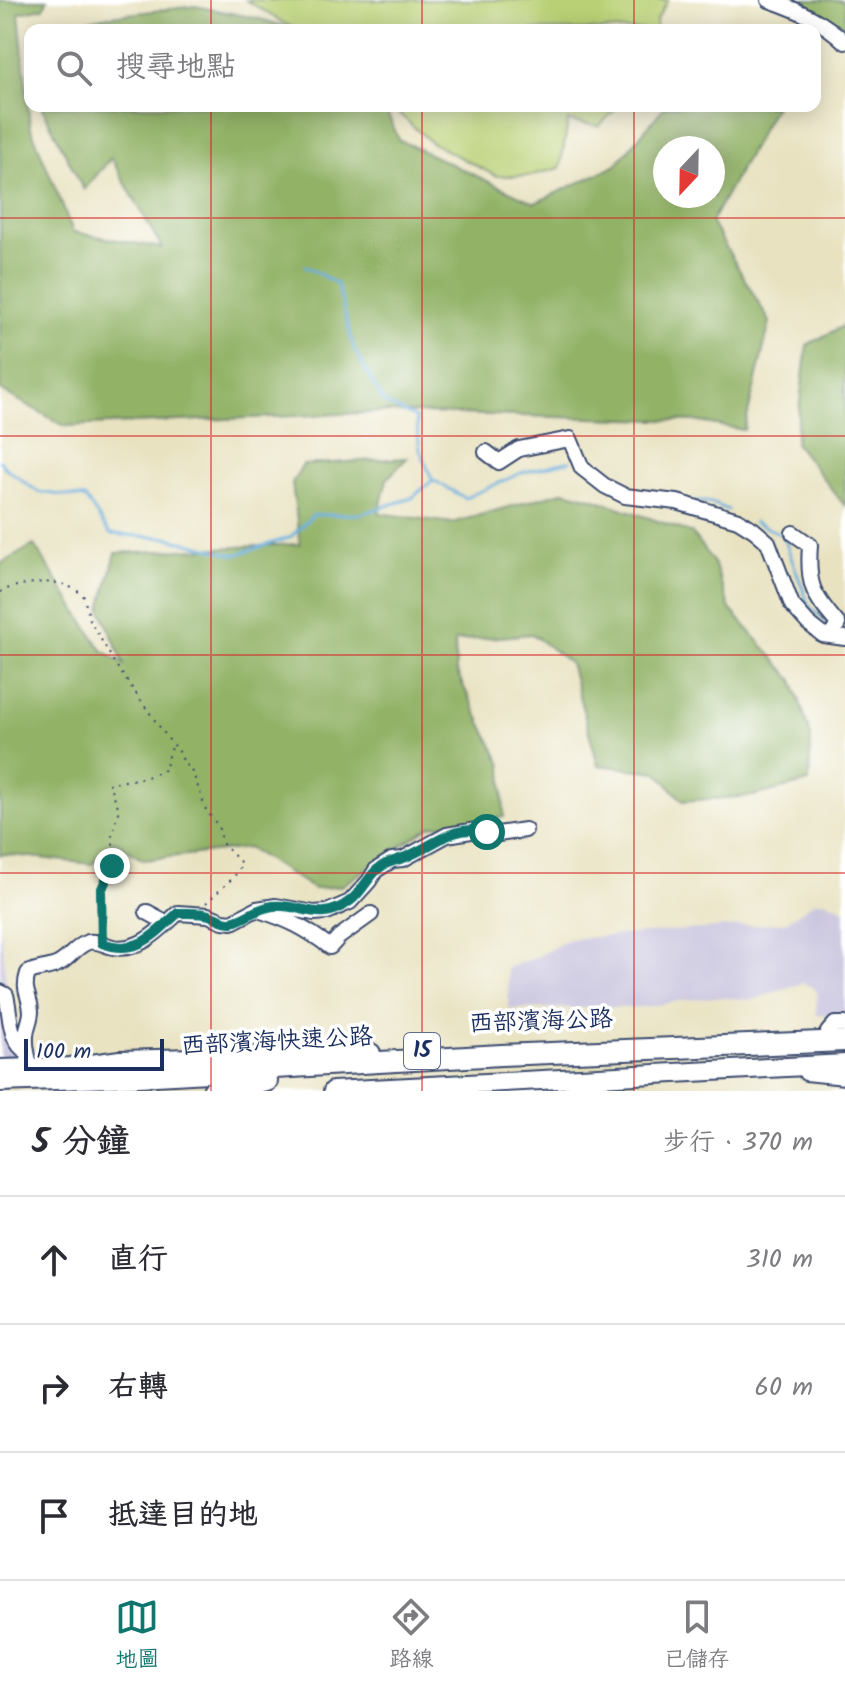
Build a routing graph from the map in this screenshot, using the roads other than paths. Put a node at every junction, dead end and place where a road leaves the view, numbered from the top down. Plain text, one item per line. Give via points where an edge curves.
1 (769, 0) edge
2 (845, 42) edge
3 (486, 452) dead end
4 (793, 533) dead end
5 (836, 633) edge
6 (525, 830) dead end
7 (257, 909) junction
8 (147, 912) dead end
9 (371, 914) dead end
10 (167, 923) junction
11 (0, 992) edge
12 (5, 1010) edge
13 (841, 1032) edge
14 (845, 1054) edge
15 (29, 1060) junction
16 (845, 1064) edge
17 (70, 1067) junction
18 (0, 1069) edge
19 (743, 1069) junction
20 (267, 1075) junction
21 (845, 1077) edge
22 (0, 1081) edge
23 (139, 1082) junction
24 (84, 1091) edge
25 (213, 1091) edge
26 (333, 1091) edge

1 - 2 street via 799,10
3 - 5 street via 499,462 519,449 570,439 582,468 625,496 677,502 738,520 768,542 792,605 823,635
4 - 5 street via 810,545 811,587
6 - 7 street via 447,835 376,870 350,902 327,912
7 - 9 street via 292,921 330,947
7 - 10 street via 232,922 178,913
8 - 10 street
10 - 15 street via 130,947 86,943 60,964 28,973 24,985 30,1001
11 - 12 street via 6,995
12 - 15 street
13 - 17 main road, 西部濱海公路 / 15 via 120,1060
13 - 20 highway, 西部濱海快速公路
14 - 20 highway, 西部濱海快速公路
15 - 17 main road, 西部濱海公路 / 15
15 - 18 main road, 西部濱海公路 / 15
16 - 19 main road, 15
17 - 20 highway via 201,1065
19 - 21 street
19 - 26 main road, 15
20 - 23 highway, 西部濱海快速公路
20 - 25 highway
22 - 23 highway, 西部濱海快速公路
23 - 24 highway, 西部濱海快速公路

